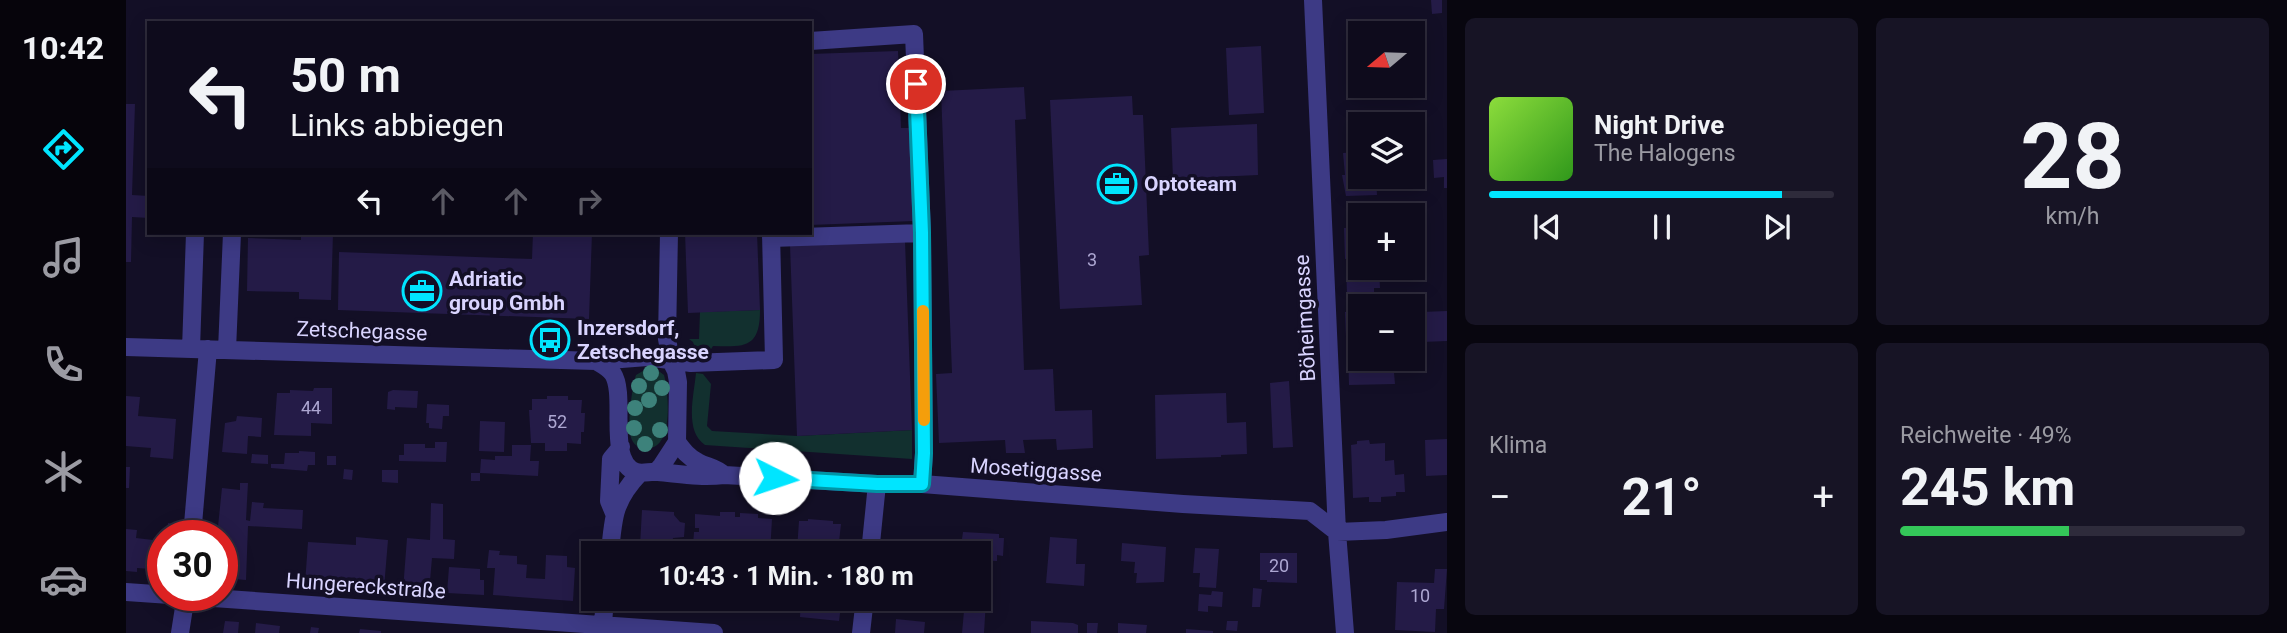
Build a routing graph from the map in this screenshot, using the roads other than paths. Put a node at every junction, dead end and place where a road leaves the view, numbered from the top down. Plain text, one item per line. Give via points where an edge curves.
1 (1313, 0) edge
2 (812, 41) edge
3 (922, 233) junction
4 (195, 235) edge
5 (232, 235) edge
6 (669, 235) edge
7 (771, 236) edge
8 (126, 347) edge
9 (200, 349) junction
10 (228, 350) junction
11 (596, 361) junction
12 (671, 361) junction
13 (677, 442) junction
14 (621, 447) junction
15 (648, 472) junction
16 (724, 475) junction
17 (877, 484) junction
18 (922, 484) junction
19 (614, 513) junction
20 (193, 520) edge
21 (1447, 522) edge
22 (1337, 532) junction
23 (611, 541) edge
24 (871, 541) edge
25 (126, 592) edge
26 (147, 593) edge
27 (238, 599) edge
28 (184, 611) edge
29 (604, 611) edge
30 (864, 611) edge
31 (603, 624) junction
32 (180, 633) edge
33 (714, 633) edge
34 (861, 633) edge
35 (1345, 633) edge

1 - 22 street, Böheimgasse
2 - 3 street via 914,34
3 - 7 street
3 - 18 street
4 - 9 street
5 - 10 street
6 - 12 street via 667,339
7 - 12 street, Zetschegasse via 774,360
8 - 9 street, Zetschegasse
9 - 10 street, Zetschegasse
9 - 20 street
10 - 11 street, Zetschegasse
11 - 12 street, Zetschegasse via 647,357
11 - 14 street via 611,371 618,385
12 - 13 street via 678,382
13 - 15 street via 662,466
13 - 16 street, Mosetiggasse via 691,457
14 - 15 street via 627,466
14 - 19 street via 611,458
15 - 16 street, Mosetiggasse
15 - 19 street via 628,487
16 - 17 street, Mosetiggasse
17 - 18 street, Mosetiggasse
17 - 24 street
18 - 22 street, Mosetiggasse via 1310,511
19 - 23 street
21 - 22 street
22 - 35 street, Böheimgasse
25 - 26 street, Hungereckstraße
27 - 31 street, Hungereckstraße
28 - 32 street
29 - 31 street
30 - 34 street
31 - 33 street, Hungereckstraße

